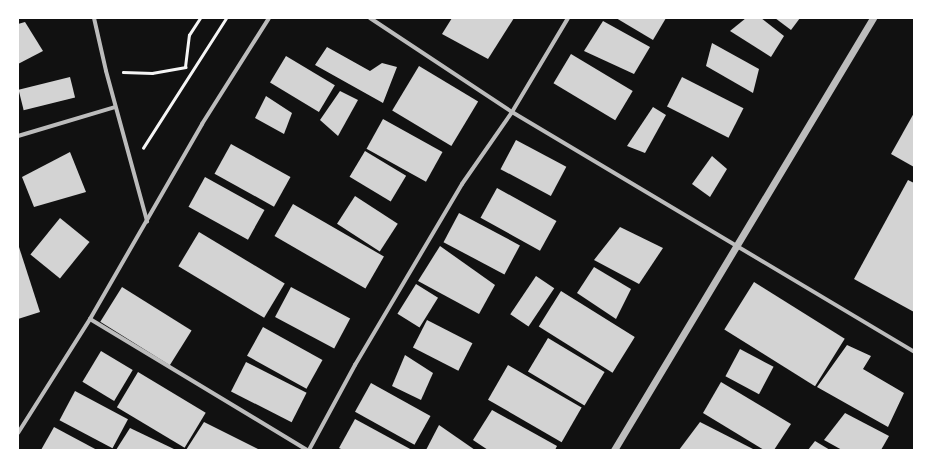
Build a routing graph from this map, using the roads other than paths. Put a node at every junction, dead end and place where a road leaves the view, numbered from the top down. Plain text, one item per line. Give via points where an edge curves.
1 (94, 18) edge
2 (269, 18) edge
3 (370, 18) edge
4 (568, 18) edge
5 (873, 18) edge
6 (115, 108) junction
7 (512, 112) junction
8 (18, 136) edge
9 (147, 221) junction
10 (736, 246) junction
11 (90, 319) junction
12 (914, 352) edge
13 (18, 433) edge
14 (308, 450) edge
15 (614, 450) edge

1 - 6 street
2 - 9 street via 202,124
3 - 7 street
4 - 7 street
5 - 10 street
6 - 8 street
6 - 9 street
7 - 10 street
7 - 14 street via 462,184
9 - 11 street
10 - 12 street
10 - 15 street
11 - 13 street
11 - 14 street

